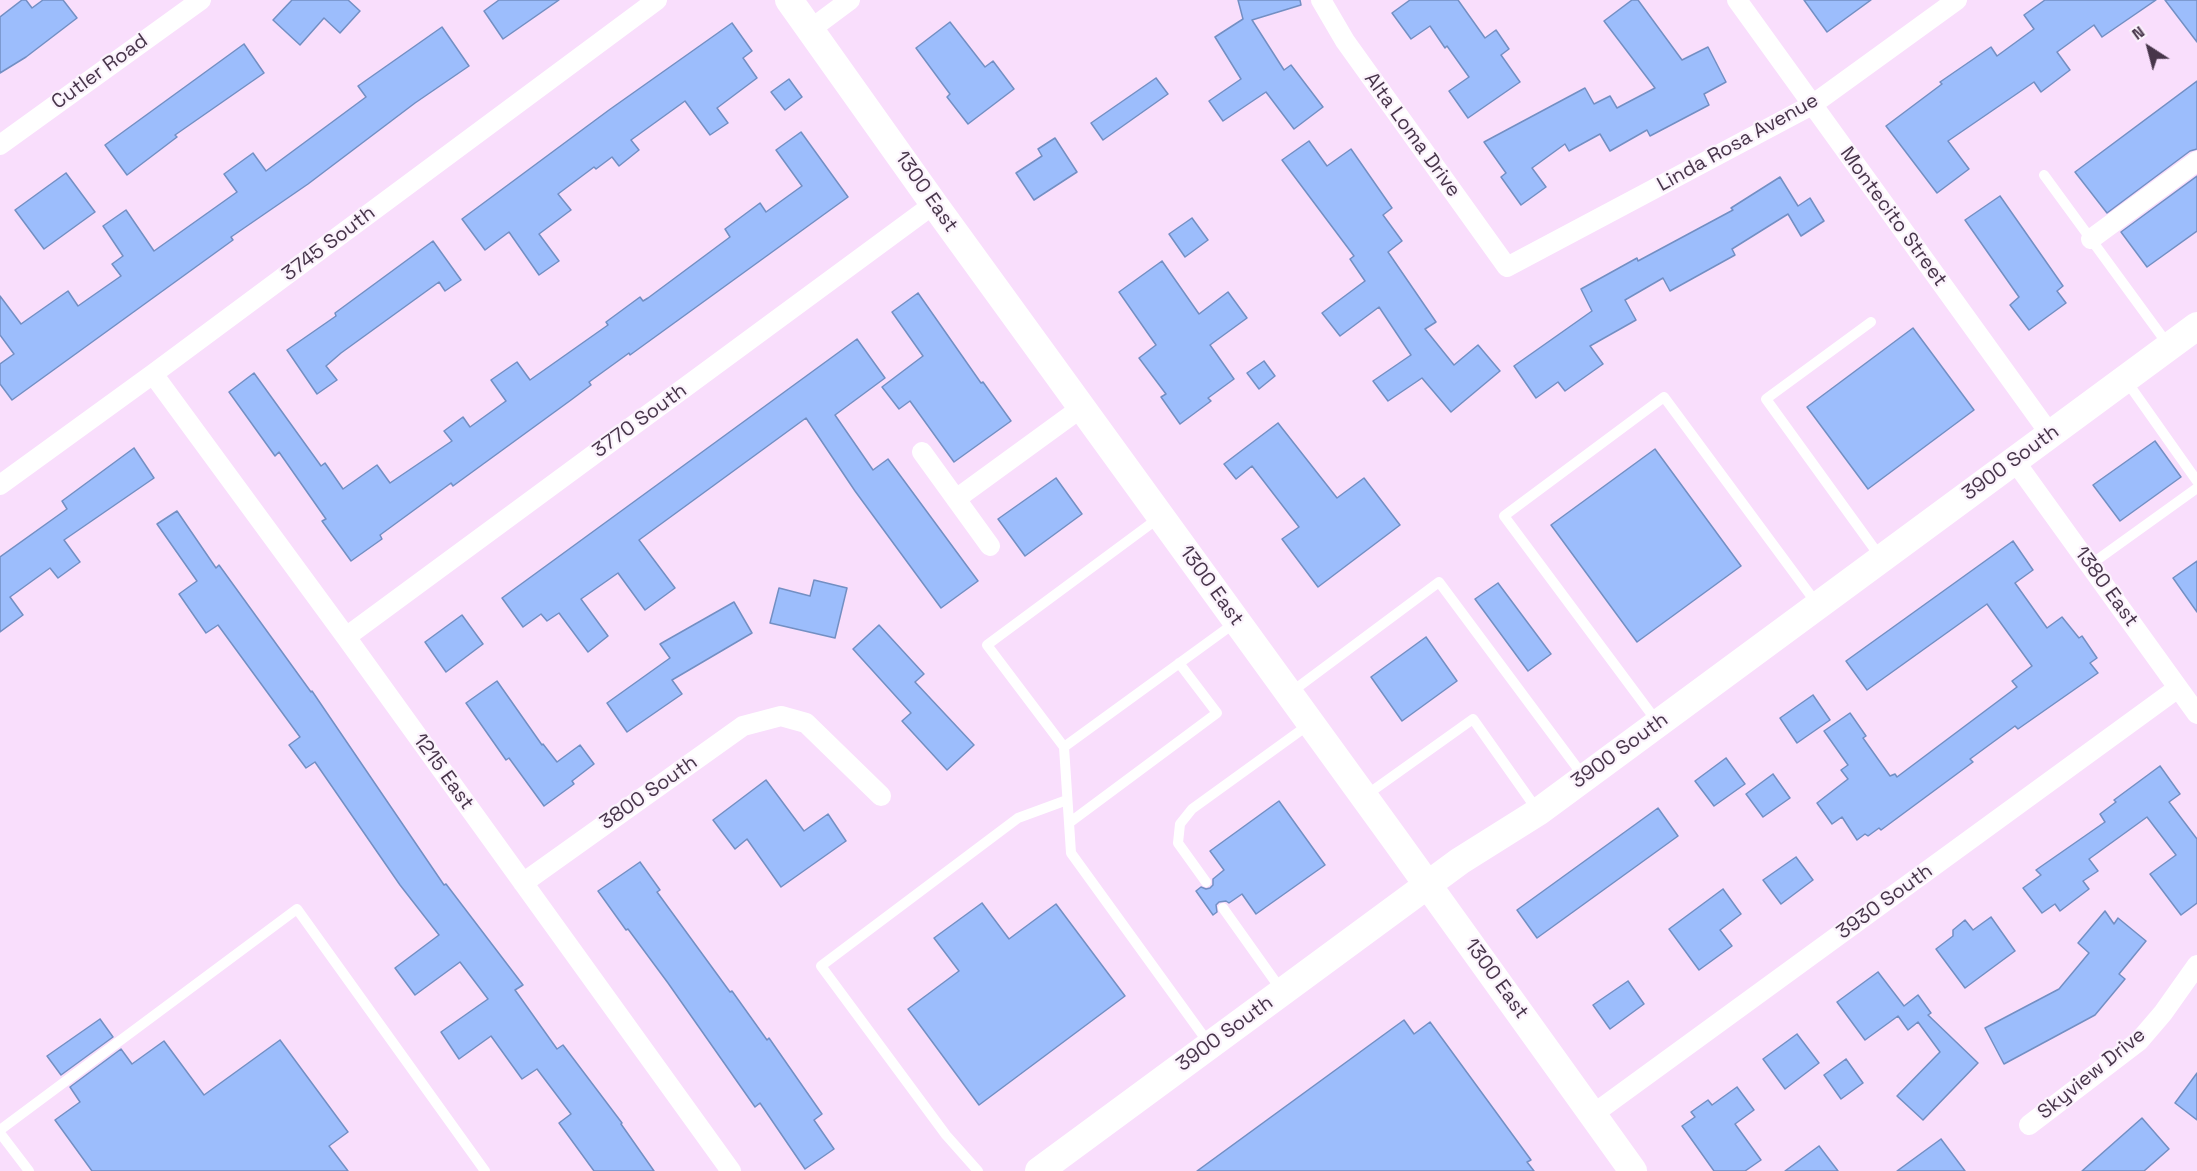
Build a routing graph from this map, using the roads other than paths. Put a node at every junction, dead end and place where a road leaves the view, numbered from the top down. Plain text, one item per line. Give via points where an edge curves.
1 (201, 0) edge
2 (657, 0) edge
3 (789, 0) edge
4 (850, 0) edge
5 (1321, 0) edge
6 (1737, 0) edge
7 (1957, 0) edge
8 (811, 29) junction
9 (1812, 105) junction
10 (0, 145) edge
11 (2197, 161) edge
12 (2044, 175) dead end
13 (934, 204) junction
14 (2091, 239) junction
15 (1507, 267) joint
16 (1871, 322) dead end
17 (2197, 326) edge
18 (2170, 346) junction
19 (153, 374) junction
20 (2125, 379) junction
21 (1081, 408) junction
22 (2050, 434) junction
23 (922, 452) dead end
24 (2014, 460) junction
25 (2197, 480) edge
26 (0, 485) edge
27 (2197, 488) edge
28 (956, 499) junction
29 (1160, 517) junction
30 (990, 546) dead end
31 (1882, 558) junction
32 (2090, 565) junction
33 (1818, 605) junction
34 (1237, 622) junction
35 (346, 637) junction
36 (1179, 663) junction
37 (2178, 688) junction
38 (1289, 693) junction
39 (2197, 714) edge
40 (1311, 723) junction
41 (1658, 723) junction
42 (1064, 747) junction
43 (1584, 777) junction
44 (881, 796) dead end
45 (1364, 796) junction
46 (1067, 800) junction
47 (1538, 812) junction
48 (1069, 823) junction
49 (1206, 882) dead end
50 (523, 883) junction
51 (1428, 885) junction
52 (1223, 908) dead end
53 (2197, 965) edge
54 (1282, 992) junction
55 (1210, 1045) junction
56 (1592, 1115) junction
57 (2028, 1125) dead end
58 (0, 1131) edge
59 (1626, 1166) edge
60 (28, 1171) edge
61 (485, 1171) edge
62 (730, 1171) edge
63 (978, 1171) edge
64 (1039, 1171) edge

1 - 10 street, Cutler Road
2 - 19 street, 3745 South
3 - 8 main road, 1300 East
4 - 8 street
5 - 15 street, Alta Loma Drive via 1345,41
6 - 9 street, Montecito Street
7 - 9 street, Linda Rosa Avenue
8 - 13 main road, 1300 East
9 - 15 street, Linda Rosa Avenue
9 - 22 street, Montecito Street
11 - 14 street
12 - 14 lane
13 - 21 main road, 1300 East
13 - 35 street, 3770 South
14 - 18 lane
16 - 31 lane via 1766,399
17 - 18 main road, 3900 South
18 - 20 main road, 3900 South
19 - 26 street, 3745 South
19 - 35 street, 1215 East
20 - 22 main road, 3900 South
20 - 25 lane
21 - 28 street
21 - 29 main road, 1300 East
22 - 24 main road, 3900 South
23 - 28 street
24 - 31 main road, 3900 South
24 - 32 street, 1380 East
27 - 32 lane
28 - 30 street
29 - 34 main road, 1300 East
29 - 42 lane via 987,645
31 - 33 main road, 3900 South
32 - 37 street, 1380 East
33 - 41 main road, 3900 South
33 - 41 lane via 1664,397 1504,516
34 - 36 lane
34 - 38 main road, 1300 East
35 - 50 street, 1215 East
36 - 42 lane
36 - 48 lane via 1217,713
37 - 39 street, 1380 East
37 - 56 street, 3930 South
38 - 40 main road, 1300 East
38 - 43 lane via 1439,582
40 - 45 main road, 1300 East
40 - 49 lane via 1192,808 1180,824 1178,843
41 - 43 main road, 3900 South
42 - 46 lane
43 - 47 main road, 3900 South
44 - 50 street, 3800 South via 806,723 781,716 743,726
45 - 47 lane via 1473,719
45 - 51 main road, 1300 East
46 - 48 lane
46 - 63 lane via 1018,818 820,966 946,1135
47 - 51 main road, 3900 South
48 - 55 lane via 1071,853
50 - 62 street, 1215 East
51 - 54 main road, 3900 South
51 - 56 main road, 1300 East
52 - 54 lane
53 - 57 street, Skyview Drive via 2139,1041
54 - 55 main road, 3900 South
55 - 64 main road, 3900 South
56 - 59 main road, 1300 East
58 - 60 lane
58 - 61 lane via 297,909

